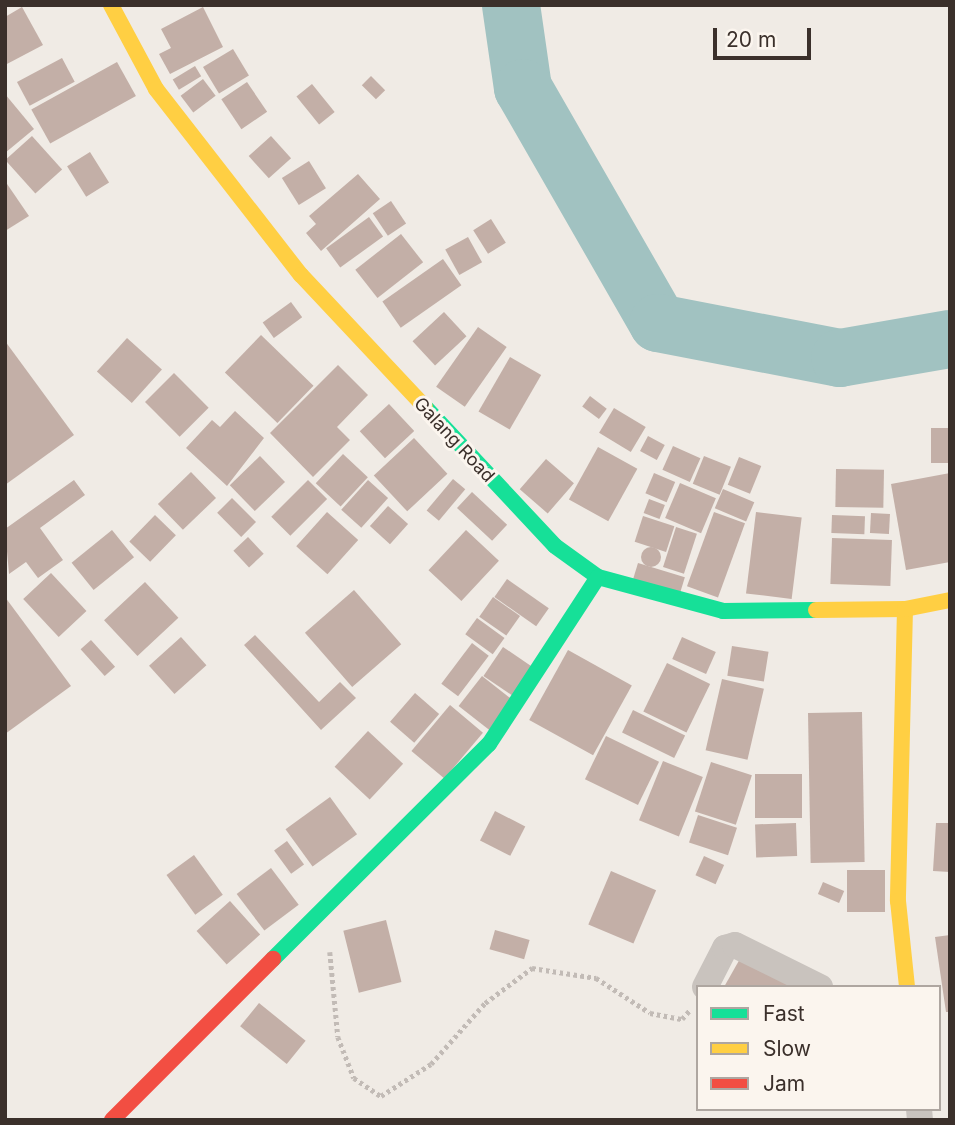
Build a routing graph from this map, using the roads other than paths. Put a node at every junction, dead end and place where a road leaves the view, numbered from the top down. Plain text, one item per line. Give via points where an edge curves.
1 (111, 5) edge
2 (598, 577) junction
3 (950, 600) edge
4 (905, 609) junction
5 (706, 985) edge
6 (816, 985) edge
7 (907, 985) edge
8 (112, 1120) edge

1 - 2 street, Galang Road via 156,89 301,275 555,546
2 - 4 street, Galang Road via 723,611
2 - 8 street via 489,744
3 - 4 street, Galang Road
4 - 7 street via 898,901
5 - 6 street via 725,948 735,944

